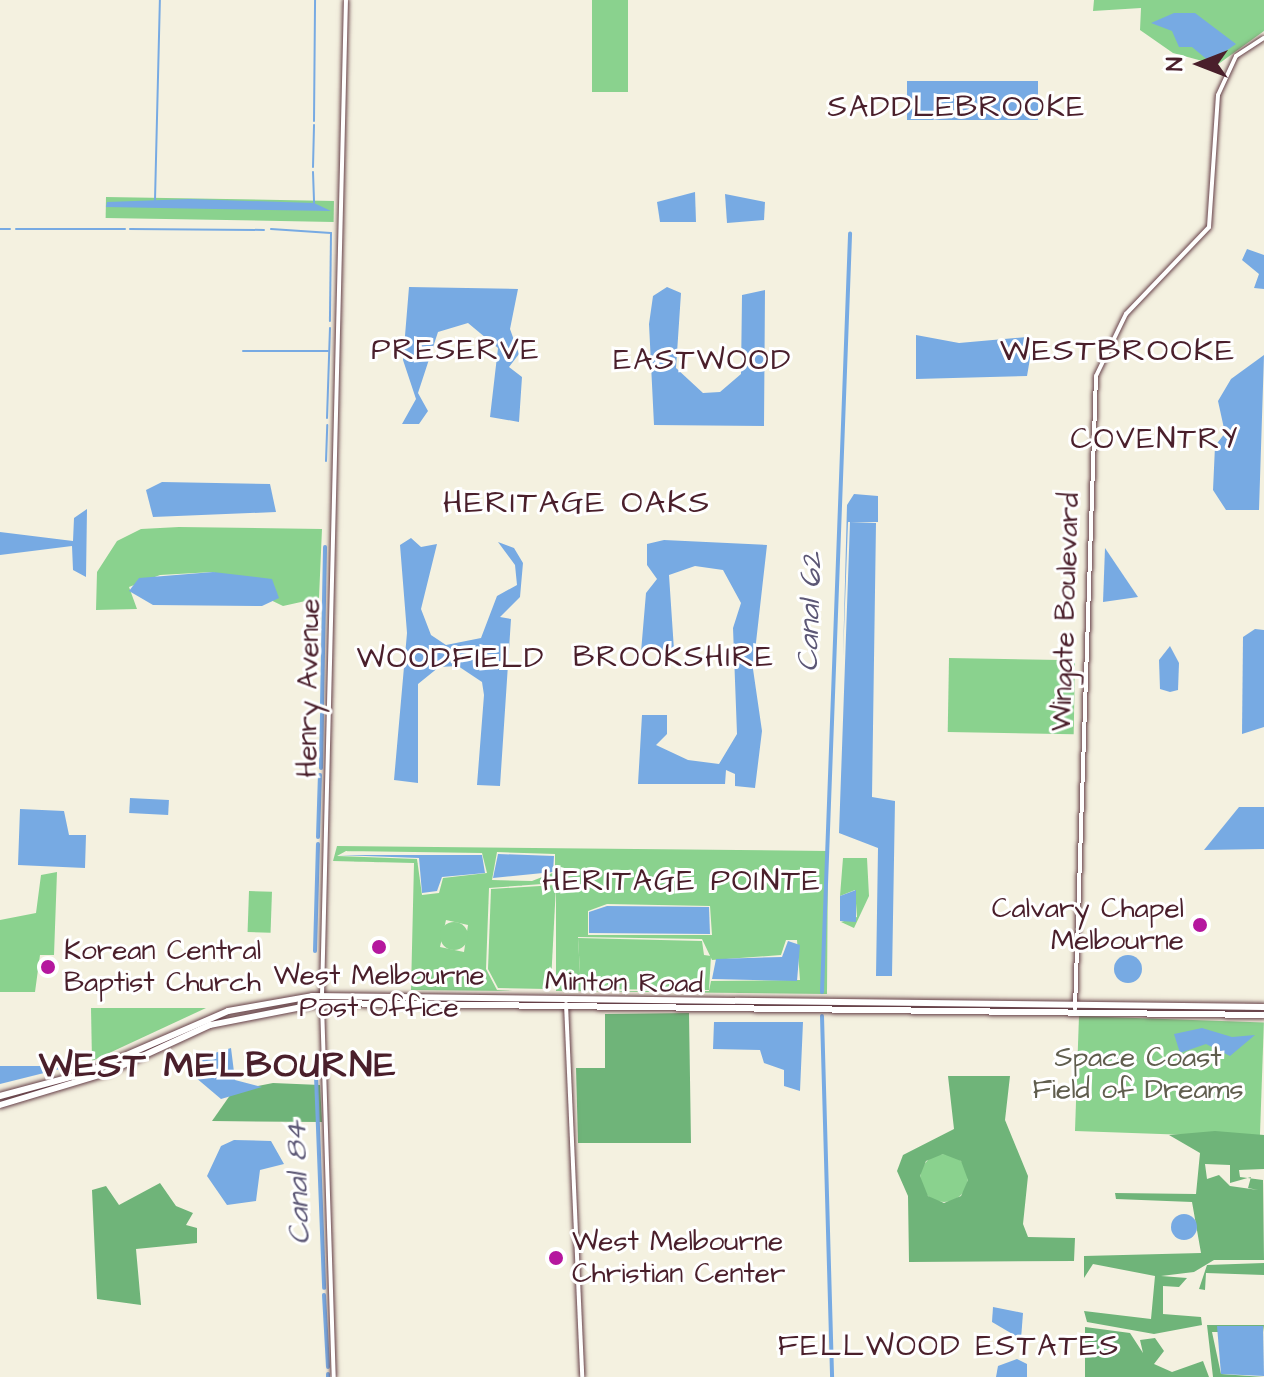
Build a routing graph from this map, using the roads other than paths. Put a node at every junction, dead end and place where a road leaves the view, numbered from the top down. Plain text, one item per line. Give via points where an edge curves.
1 (346, 0) edge
2 (1264, 38) edge
3 (322, 999) junction
4 (566, 1001) junction
5 (1076, 1001) junction
6 (1196, 1001) junction
7 (1212, 1001) junction
8 (1264, 1007) edge
9 (1075, 1009) junction
10 (1204, 1009) junction
11 (1264, 1015) edge
12 (184, 1026) junction
13 (190, 1033) junction
14 (0, 1096) edge
15 (0, 1105) edge
16 (334, 1377) edge
17 (582, 1377) edge

1 - 3 street, Henry Avenue
2 - 5 street, Wingate Boulevard via 1236,56 1218,95 1209,227 1126,314 1096,376
3 - 4 main road, Minton Road
3 - 12 main road, Minton Road via 263,1002
3 - 13 main road, Minton Road
3 - 16 street, Henry Avenue
4 - 5 main road, Minton Road
4 - 9 main road, Minton Road
4 - 17 street
5 - 6 main road, Minton Road
5 - 9 street, Wingate Boulevard
6 - 7 main road, Minton Road
6 - 10 main road
7 - 8 main road, Minton Road
7 - 10 main road
9 - 10 main road, Minton Road
10 - 11 main road, Minton Road
12 - 13 main road
12 - 14 main road, Minton Road via 85,1073
13 - 15 main road, Minton Road via 106,1073

